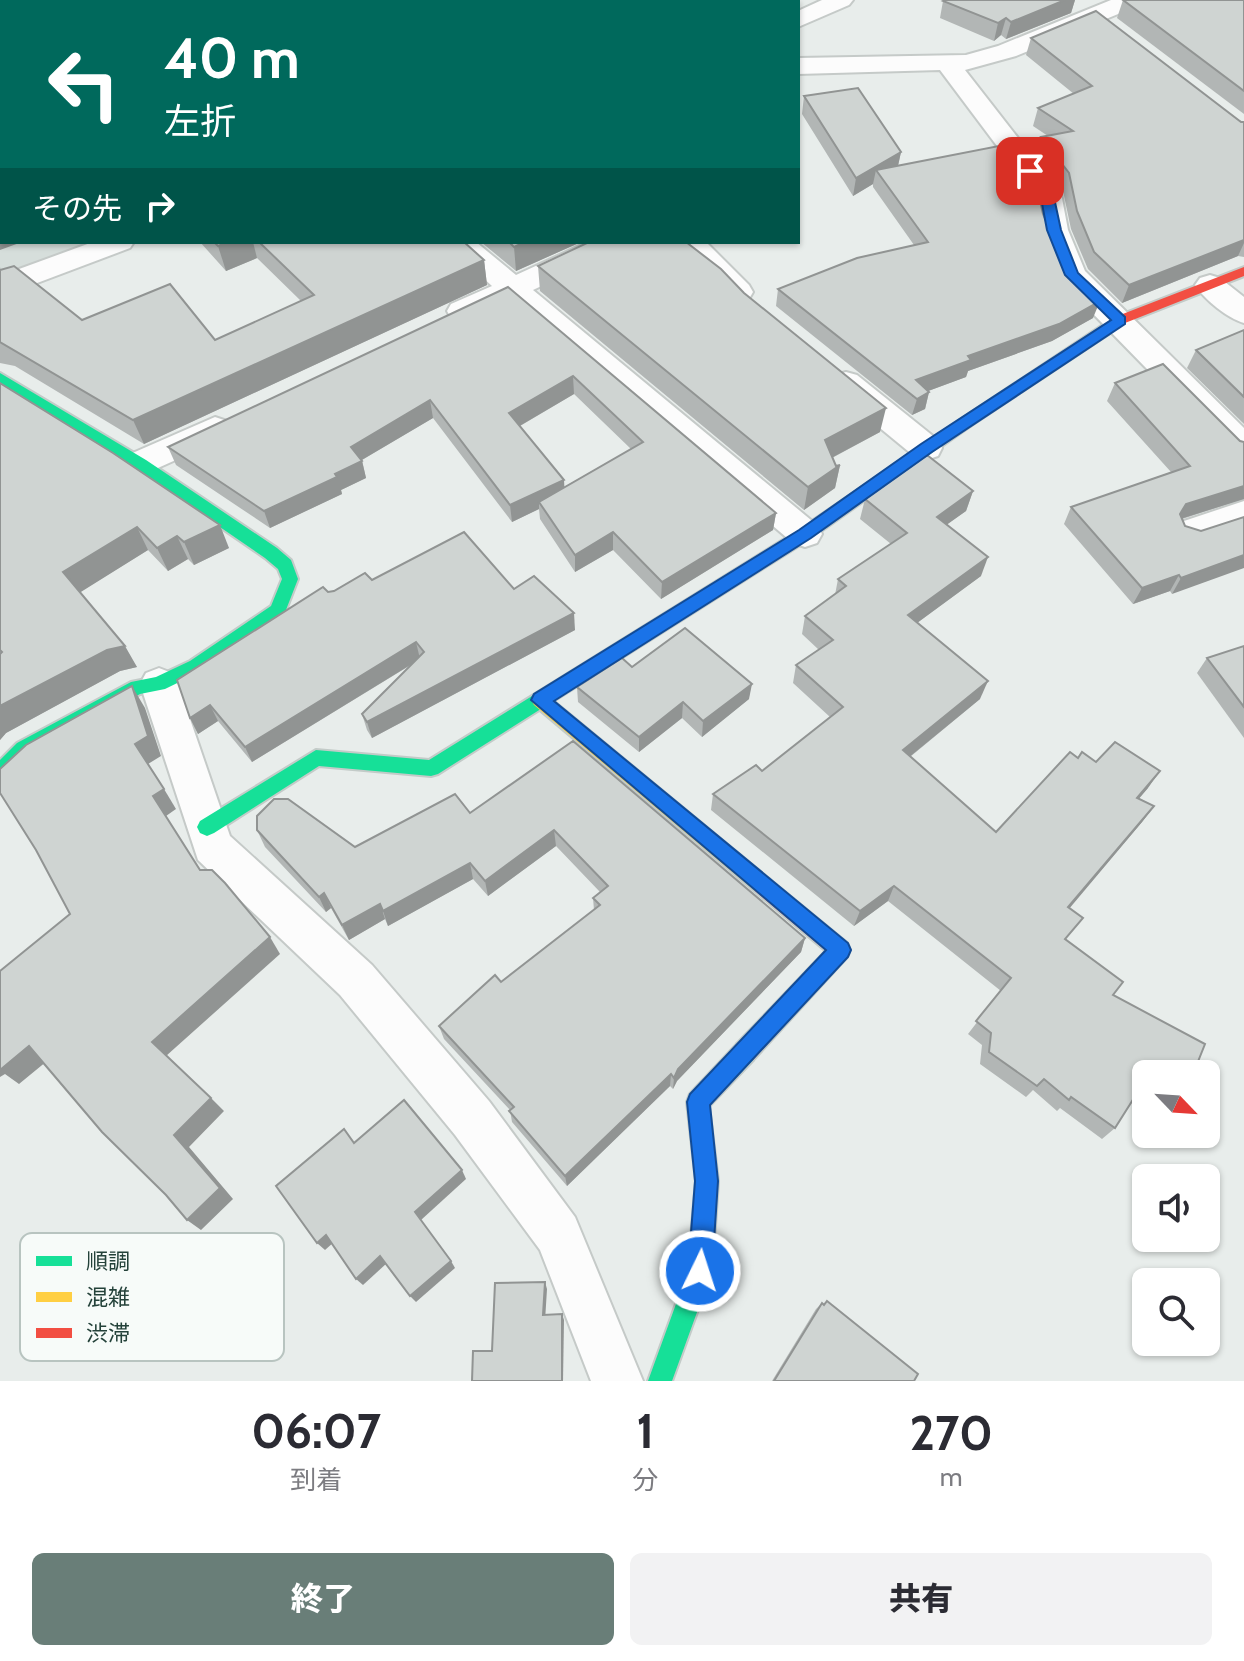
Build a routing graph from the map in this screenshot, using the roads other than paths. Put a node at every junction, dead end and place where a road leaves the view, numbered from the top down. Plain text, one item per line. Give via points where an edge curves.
1 (841, 0) edge
2 (1072, 0) edge
3 (1132, 0) edge
4 (1093, 16) junction
5 (800, 19) edge
6 (1118, 36) edge
7 (948, 64) junction
8 (800, 66) edge
9 (115, 244) edge
10 (460, 244) edge
11 (608, 244) edge
12 (692, 244) edge
13 (1244, 271) edge
14 (1210, 285) junction
15 (0, 287) edge
16 (512, 287) junction
17 (754, 308) edge
18 (1244, 313) edge
19 (1120, 320) junction
20 (441, 321) edge
21 (828, 368) edge
22 (0, 378) edge
23 (240, 417) edge
24 (926, 448) junction
25 (1244, 448) edge
26 (140, 464) junction
27 (1244, 514) edge
28 (1190, 532) edge
29 (805, 534) junction
30 (159, 684) junction
31 (540, 700) junction
32 (0, 772) edge
33 (207, 827) junction
34 (617, 1381) edge
35 (660, 1381) edge

1 - 5 street
2 - 4 street
3 - 4 street
4 - 6 street
4 - 7 street via 1007,51
7 - 8 street
7 - 19 street via 1047,193 1054,230 1072,275
9 - 15 street
10 - 16 street
11 - 16 street
12 - 17 street
13 - 14 street
14 - 18 street
14 - 19 street
16 - 20 street
16 - 29 street
19 - 24 street
19 - 25 street
21 - 24 street
22 - 26 street
23 - 26 street
24 - 29 street
26 - 30 street via 271,553 285,565 290,579 278,610 196,666
27 - 28 street
29 - 31 street
30 - 32 street via 137,687 24,749
30 - 33 street
31 - 33 street via 431,768 316,758
31 - 35 street via 840,950 698,1102 707,1181 700,1271
33 - 34 street via 213,847 356,980 472,1118 558,1234

